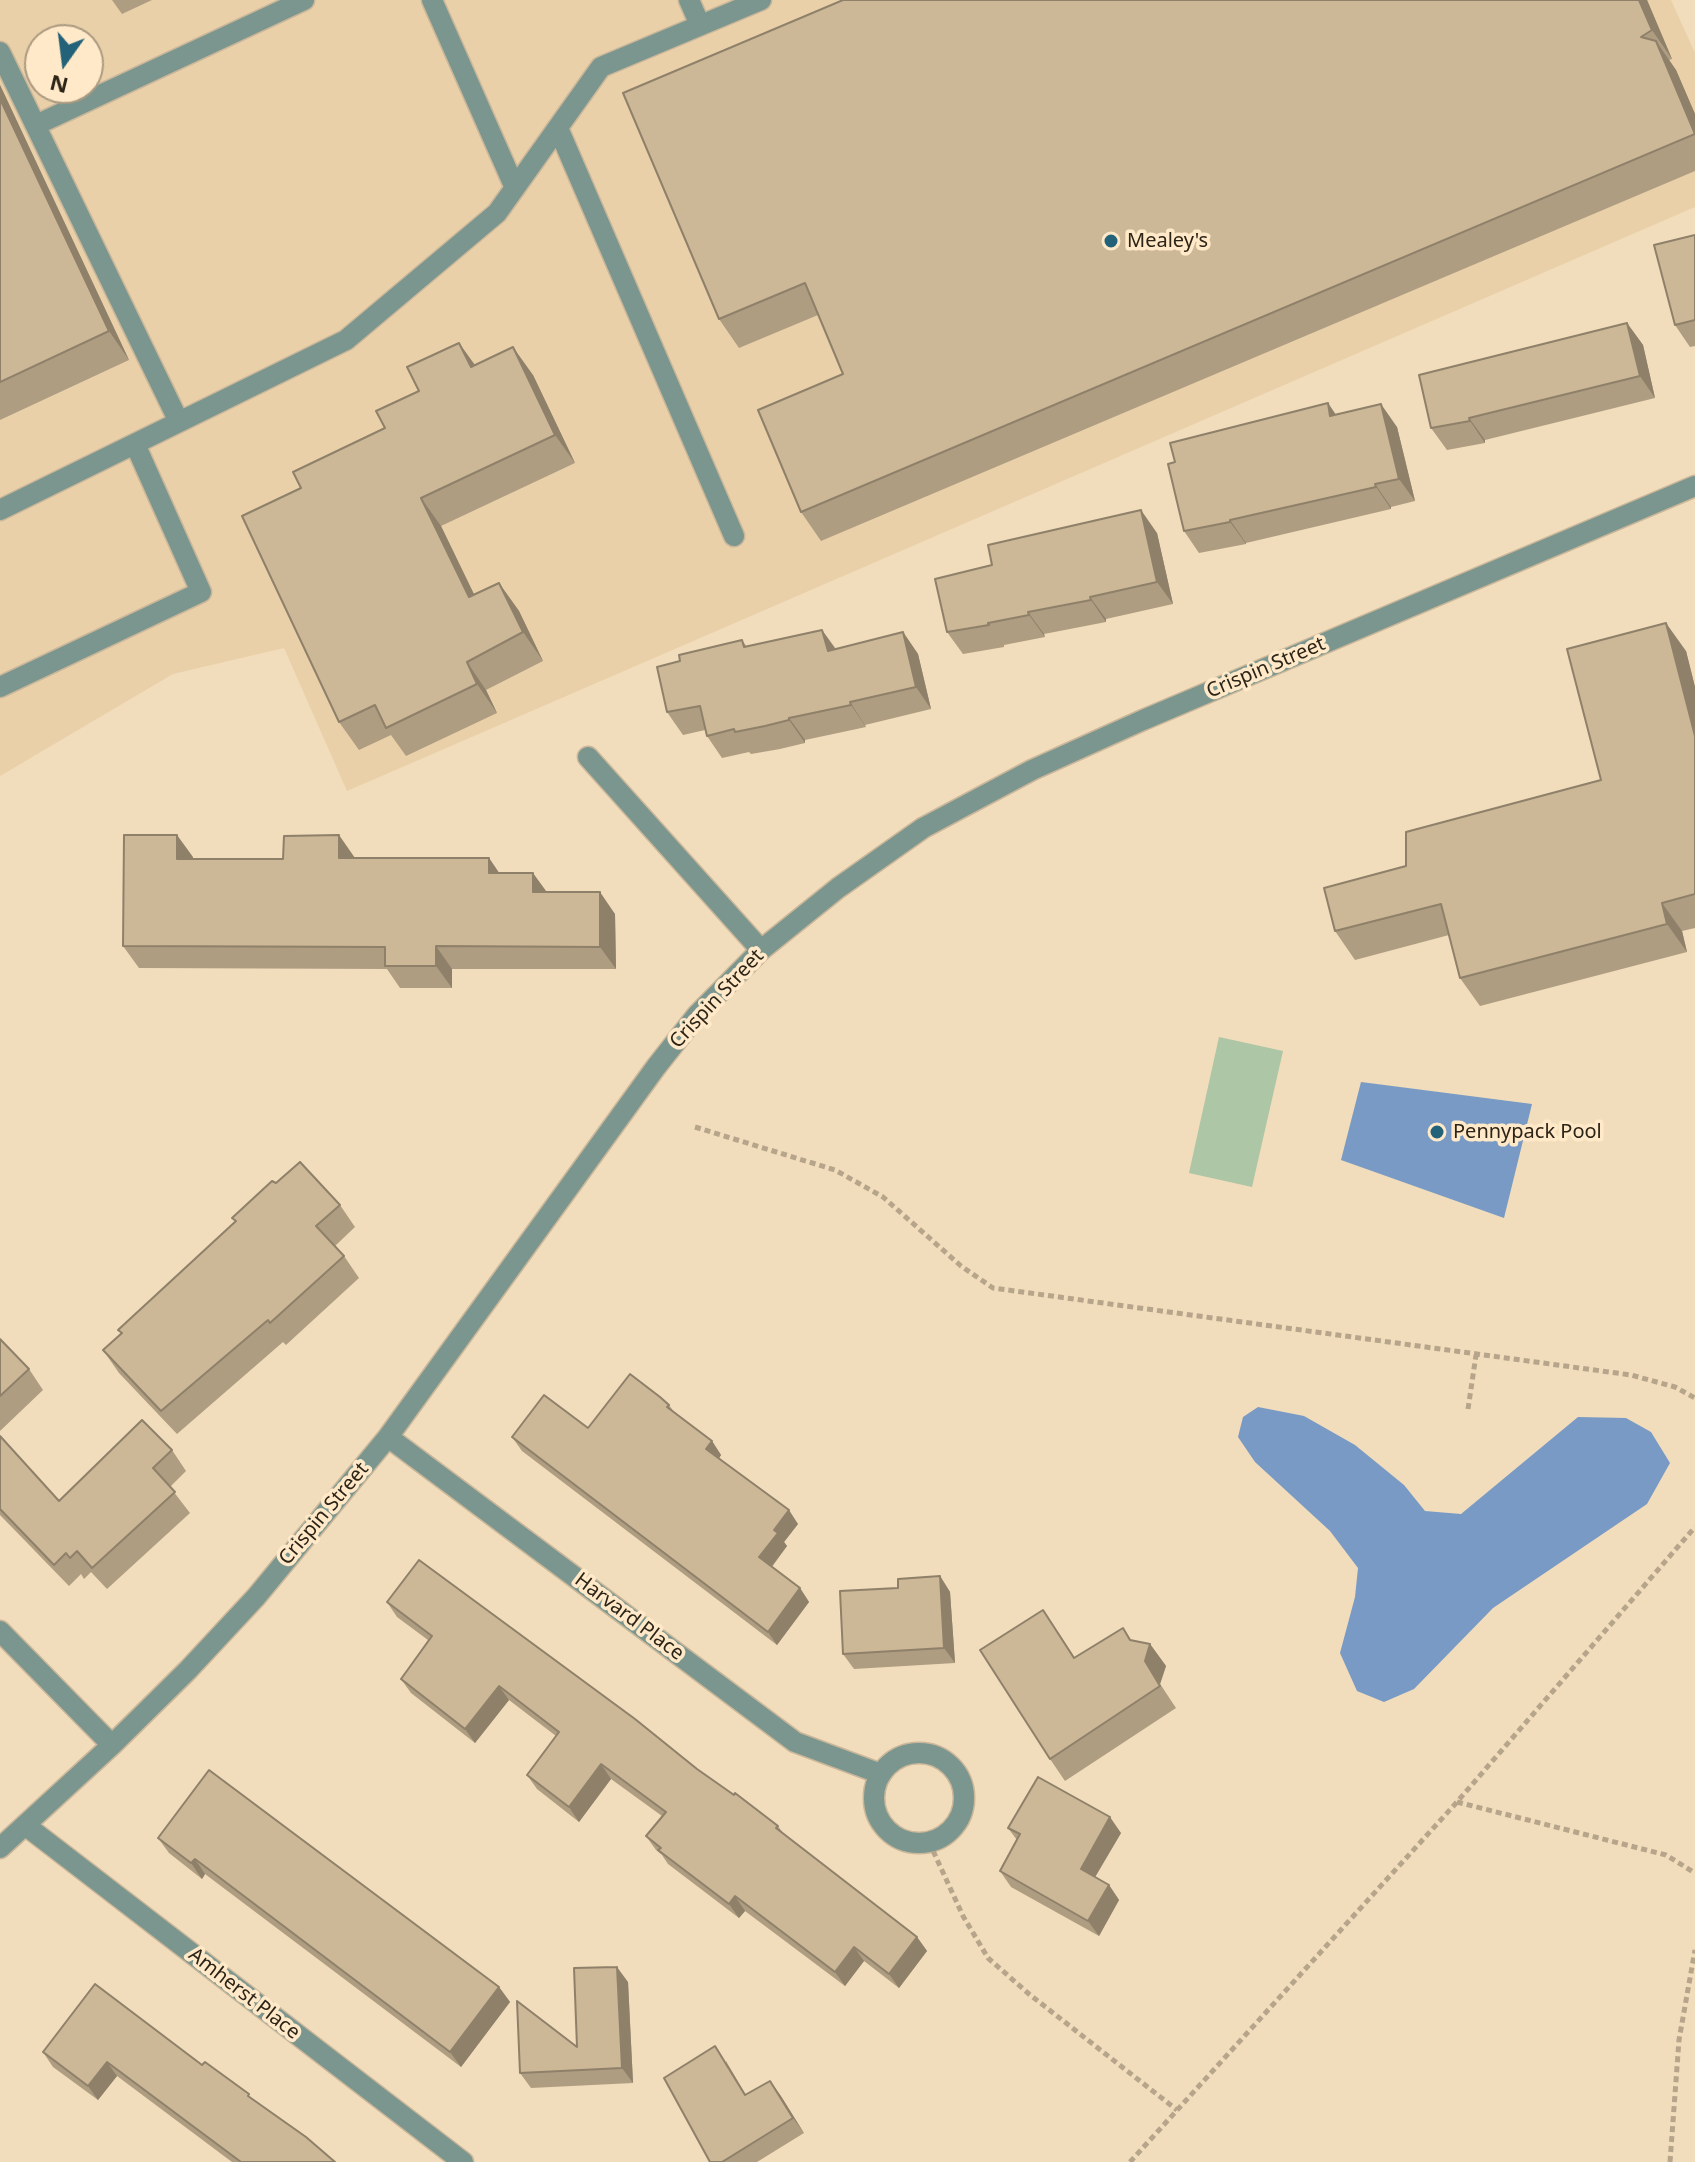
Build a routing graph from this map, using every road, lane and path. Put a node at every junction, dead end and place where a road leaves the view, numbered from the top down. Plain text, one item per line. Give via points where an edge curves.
1 (432, 0) edge
2 (689, 0) edge
3 (761, 0) edge
4 (297, 3) edge
5 (700, 25) junction
6 (0, 52) edge
7 (36, 125) junction
8 (558, 128) junction
9 (515, 188) junction
10 (179, 422) junction
11 (135, 444) junction
12 (1695, 486) edge
13 (0, 510) edge
14 (734, 536) dead end
15 (0, 687) edge
16 (588, 757) dead end
17 (761, 950) junction
18 (695, 1127) dead end
19 (1476, 1355) junction
20 (1695, 1398) edge
21 (1468, 1409) dead end
22 (388, 1437) junction
23 (1695, 1527) edge
24 (0, 1631) edge
25 (112, 1745) junction
26 (881, 1774) junction
27 (1457, 1802) junction
28 (25, 1825) junction
29 (929, 1842) junction
30 (0, 1848) edge
31 (1695, 1873) edge
32 (1695, 1950) edge
33 (1177, 2110) junction
34 (463, 2162) edge
35 (1130, 2162) edge
36 (1670, 2162) edge

1 - 9 street
2 - 5 street
3 - 5 street
4 - 7 street
5 - 8 street via 601,67
6 - 7 street
7 - 10 street
8 - 9 street
8 - 14 street
9 - 10 street via 497,213 346,340
10 - 11 street
11 - 13 street
11 - 15 street via 201,592
12 - 17 street, Crispin Street via 1032,770 923,828
16 - 17 street
17 - 22 street, Crispin Street via 697,1015 656,1067
18 - 19 path via 835,1170 883,1197 993,1288
19 - 20 path via 1631,1375
19 - 21 path
22 - 25 street, Crispin Street via 256,1597
22 - 26 street, Harvard Place via 795,1742
23 - 27 path
24 - 25 street
25 - 28 street, Crispin Street
26 - 29 street via 875,1808 882,1824 911,1843
26 - 29 street via 910,1754 928,1754 956,1773 964,1789 964,1807 945,1836
27 - 31 path via 1666,1855
27 - 33 path
28 - 30 street, Crispin Street
28 - 34 street, Amherst Place
29 - 33 path via 988,1958
32 - 36 path via 1679,2040
33 - 35 path

